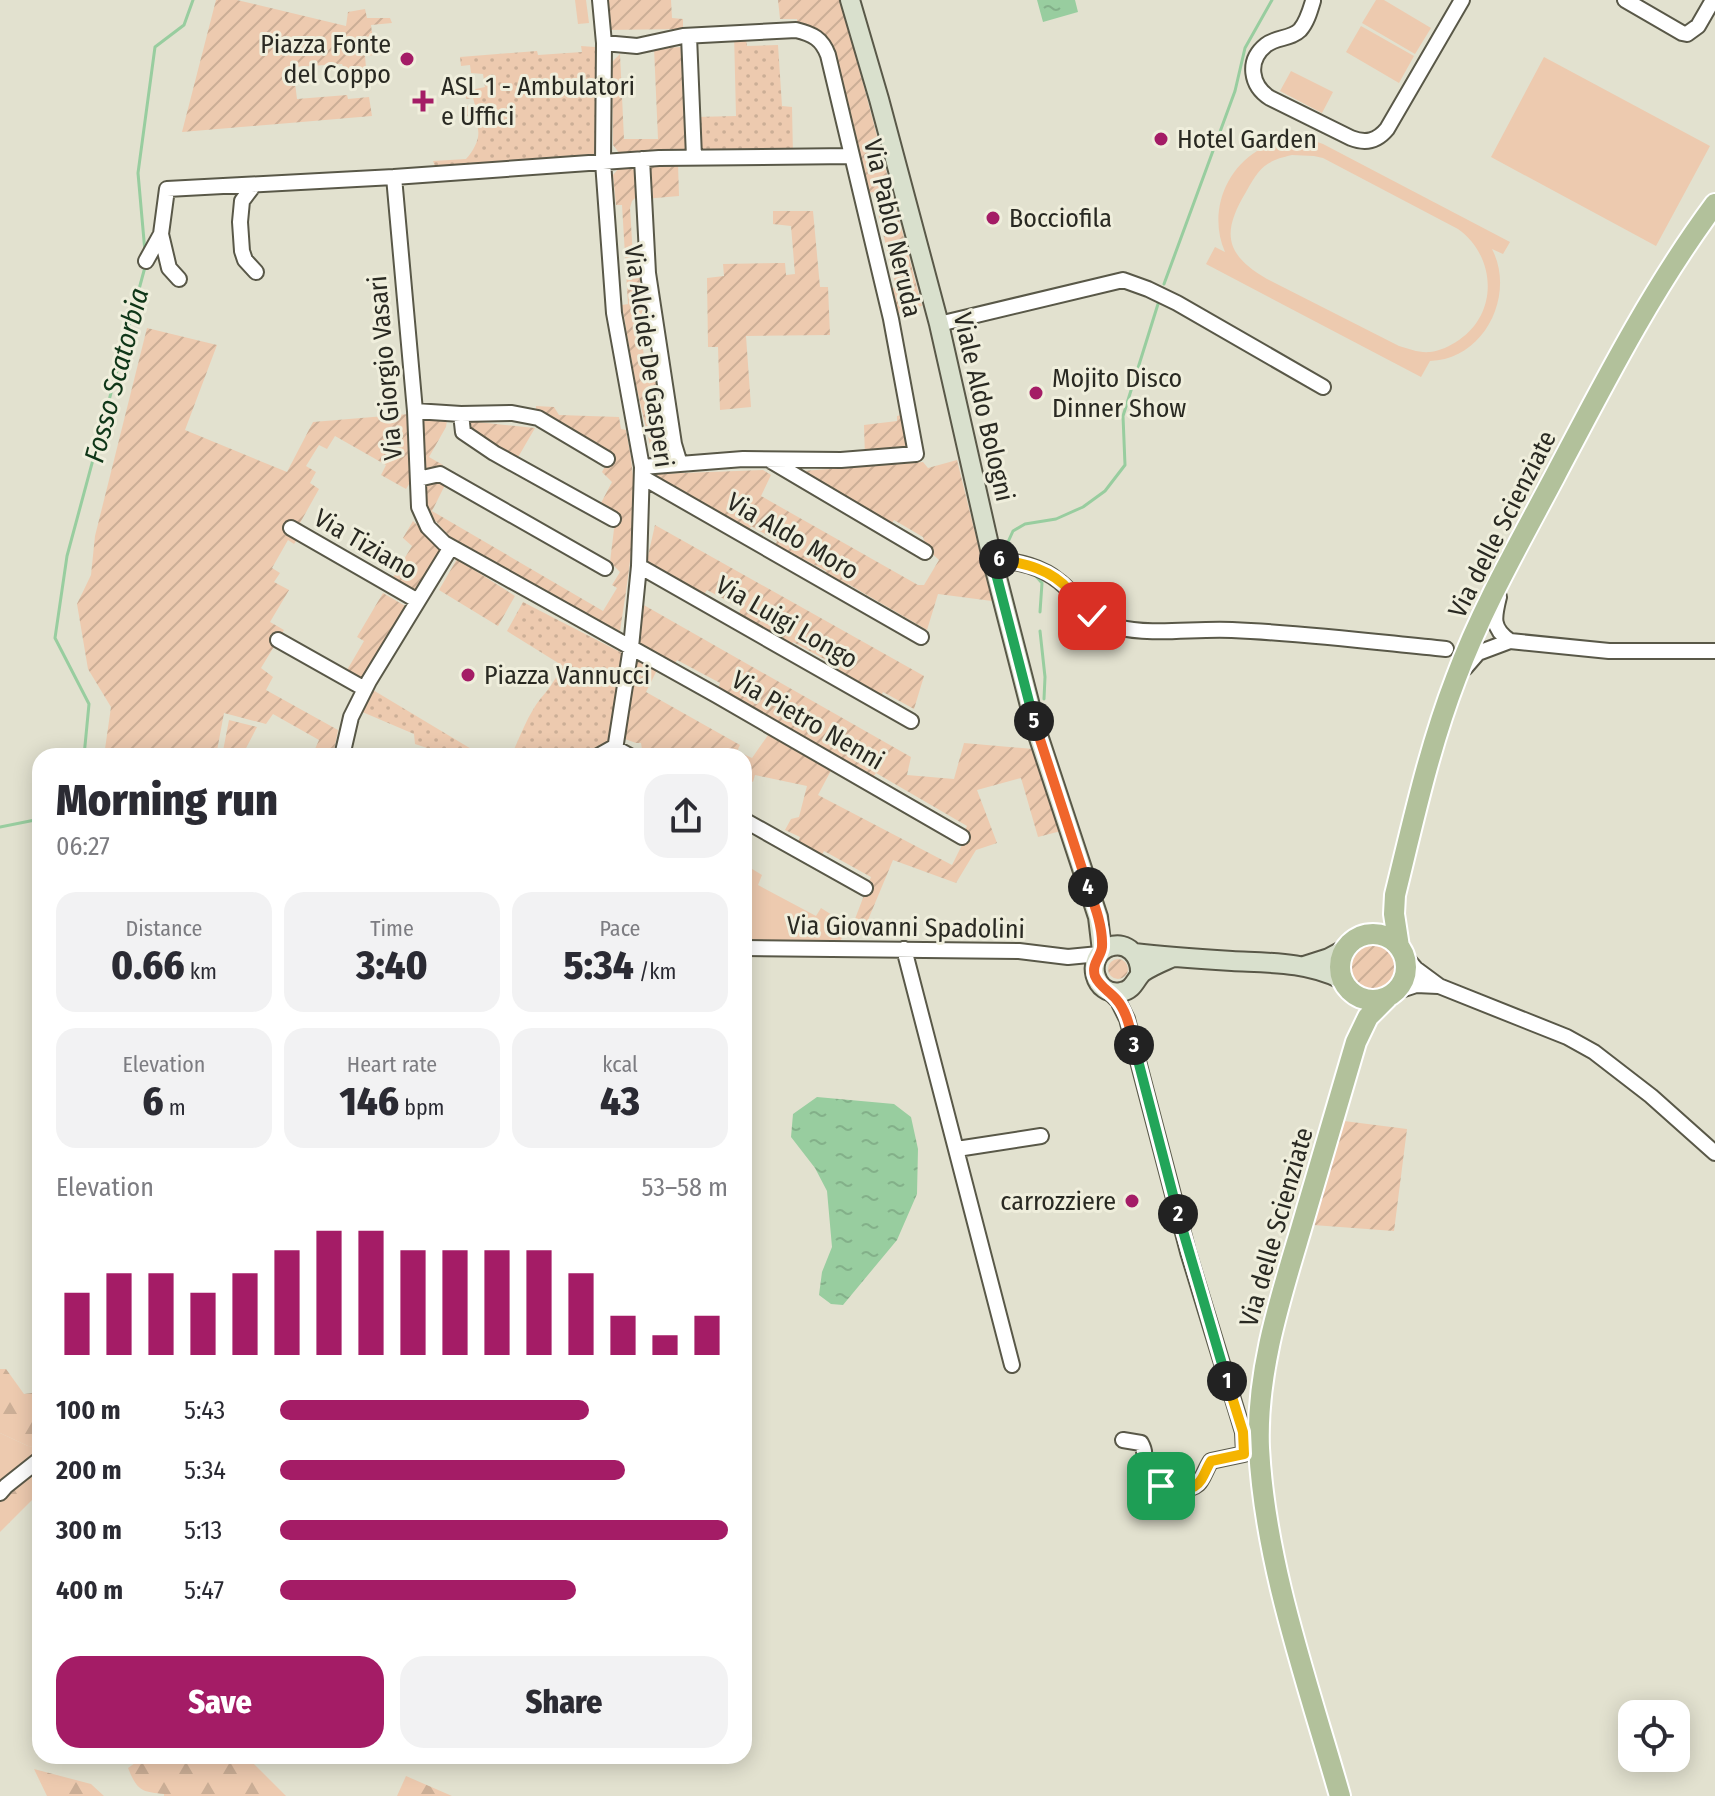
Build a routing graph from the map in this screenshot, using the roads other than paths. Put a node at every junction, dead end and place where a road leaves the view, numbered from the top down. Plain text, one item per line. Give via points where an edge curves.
1 (600, 0) edge
2 (850, 0) edge
3 (1462, 0) edge
4 (1625, 0) edge
5 (1713, 0) edge
6 (1313, 1) edge
7 (689, 36) junction
8 (604, 43) junction
9 (852, 156) junction
10 (694, 157) junction
11 (642, 159) junction
12 (603, 162) junction
13 (394, 177) junction
14 (254, 185) junction
15 (1715, 204) edge
16 (161, 234) junction
17 (146, 261) dead end
18 (256, 272) dead end
19 (179, 279) dead end
20 (939, 324) junction
21 (1323, 387) dead end
22 (415, 411) junction
23 (461, 414) junction
24 (607, 459) dead end
25 (768, 459) junction
26 (680, 464) junction
27 (642, 472) junction
28 (418, 479) junction
29 (613, 519) dead end
30 (291, 528) dead end
31 (451, 547) junction
32 (925, 552) dead end
33 (1513, 557) junction
34 (992, 558) junction
35 (639, 566) junction
36 (605, 568) dead end
37 (418, 601) junction
38 (921, 637) dead end
39 (278, 640) dead end
40 (1510, 641) junction
41 (631, 647) junction
42 (1446, 649) dead end
43 (1715, 651) edge
44 (365, 689) junction
45 (1448, 700) junction
46 (911, 721) dead end
47 (344, 748) edge
48 (614, 748) edge
49 (752, 824) edge
50 (962, 837) dead end
51 (865, 888) dead end
52 (1395, 895) junction
53 (1098, 917) junction
54 (1361, 936) junction
55 (752, 948) edge
56 (904, 949) junction
57 (1129, 950) junction
58 (1344, 950) junction
59 (1401, 951) junction
60 (1173, 958) junction
61 (1098, 959) junction
62 (1304, 966) junction
63 (1137, 980) junction
64 (1345, 985) junction
65 (1439, 986) junction
66 (1108, 991) junction
67 (1391, 995) junction
68 (1127, 1019) junction
69 (1356, 1042) junction
70 (1041, 1136) dead end
71 (957, 1149) junction
72 (1715, 1153) edge
73 (1012, 1365) dead end
74 (1123, 1440) dead end
75 (32, 1465) edge
76 (0, 1493) edge
77 (1340, 1796) edge

1 - 8 street, Via Alcide De Gasperi
2 - 20 main road, Viale Aldo Bologni
3 - 6 street via 1387,129 1377,139 1362,141 1270,98 1255,83 1254,65 1262,49 1301,29
4 - 5 street via 1687,34
7 - 8 street via 637,46
7 - 9 street, Via Pablo Neruda via 796,30 818,38 827,52
7 - 10 street
8 - 12 street, Via Alcide De Gasperi
9 - 10 street
9 - 25 street, Via Pablo Neruda via 916,454
10 - 11 street
11 - 12 street
11 - 26 street via 648,273
12 - 13 street
12 - 27 street, Via Alcide De Gasperi via 614,313
13 - 14 street
13 - 22 street, Via Giorgio Vasari
14 - 16 street via 167,189
14 - 18 street via 242,201 240,222 242,251
15 - 33 main road, Via delle Scienziate via 1630,335
16 - 17 street
16 - 19 street via 169,268
20 - 21 street via 1123,280 1177,303
20 - 34 main road, Viale Aldo Bologni
22 - 23 street
22 - 28 street, Via Giorgio Vasari
23 - 24 street via 538,418
23 - 29 street via 463,432
25 - 26 street
25 - 32 street
26 - 27 street
27 - 35 street, Via Alcide De Gasperi
27 - 38 street, Via Aldo Moro
28 - 31 street, Via Giorgio Vasari via 419,507 428,527
28 - 36 street via 440,474
30 - 37 street, Via Tiziano
31 - 37 street
31 - 41 street, Via Giorgio Vasari
33 - 40 street via 1494,616 1497,629
33 - 45 main road, Via delle Scienziate
34 - 42 street via 1043,570 1092,616 1121,628 1234,630
34 - 53 main road, Viale Aldo Bologni via 1036,729
35 - 41 street, Via Alcide De Gasperi
35 - 46 street, Via Luigi Longo
37 - 44 street
39 - 44 street
40 - 43 street via 1609,651
40 - 45 street via 1472,659
41 - 48 street, Via Alcide De Gasperi
41 - 50 street, Via Pietro Nenni
44 - 47 street
45 - 52 main road, Via delle Scienziate
49 - 51 street
52 - 54 main road, Via delle Scienziate via 1383,916
52 - 59 main road, Via delle Scienziate
53 - 57 main road, Viale Aldo Bologni
53 - 61 main road, Viale Aldo Bologni
54 - 58 main road
54 - 59 main road via 1382,935
55 - 56 street, Via Giovanni Spadolini
56 - 61 street, Via Giovanni Spadolini
56 - 71 street
57 - 60 main road
57 - 61 main road via 1113,946
57 - 63 main road via 1141,967
58 - 62 main road
58 - 64 main road via 1339,964
59 - 65 street
59 - 67 main road via 1405,975
60 - 62 main road
60 - 63 main road
61 - 66 main road via 1101,986
62 - 64 main road
63 - 66 main road via 1121,992
63 - 68 street
64 - 67 main road via 1366,1000
64 - 69 main road, Via delle Scienziate via 1357,1017
65 - 67 street via 1416,985
65 - 72 street via 1594,1052
66 - 68 street
67 - 69 main road, Via delle Scienziate via 1368,1017
68 - 74 street via 1188,1252 1243,1432 1244,1454 1211,1461 1200,1483 1183,1489 1146,1483 1138,1468 1145,1450 1141,1443
69 - 77 main road, Via delle Scienziate via 1276,1312 1259,1446 1267,1523
70 - 71 street
71 - 73 street
75 - 76 street

